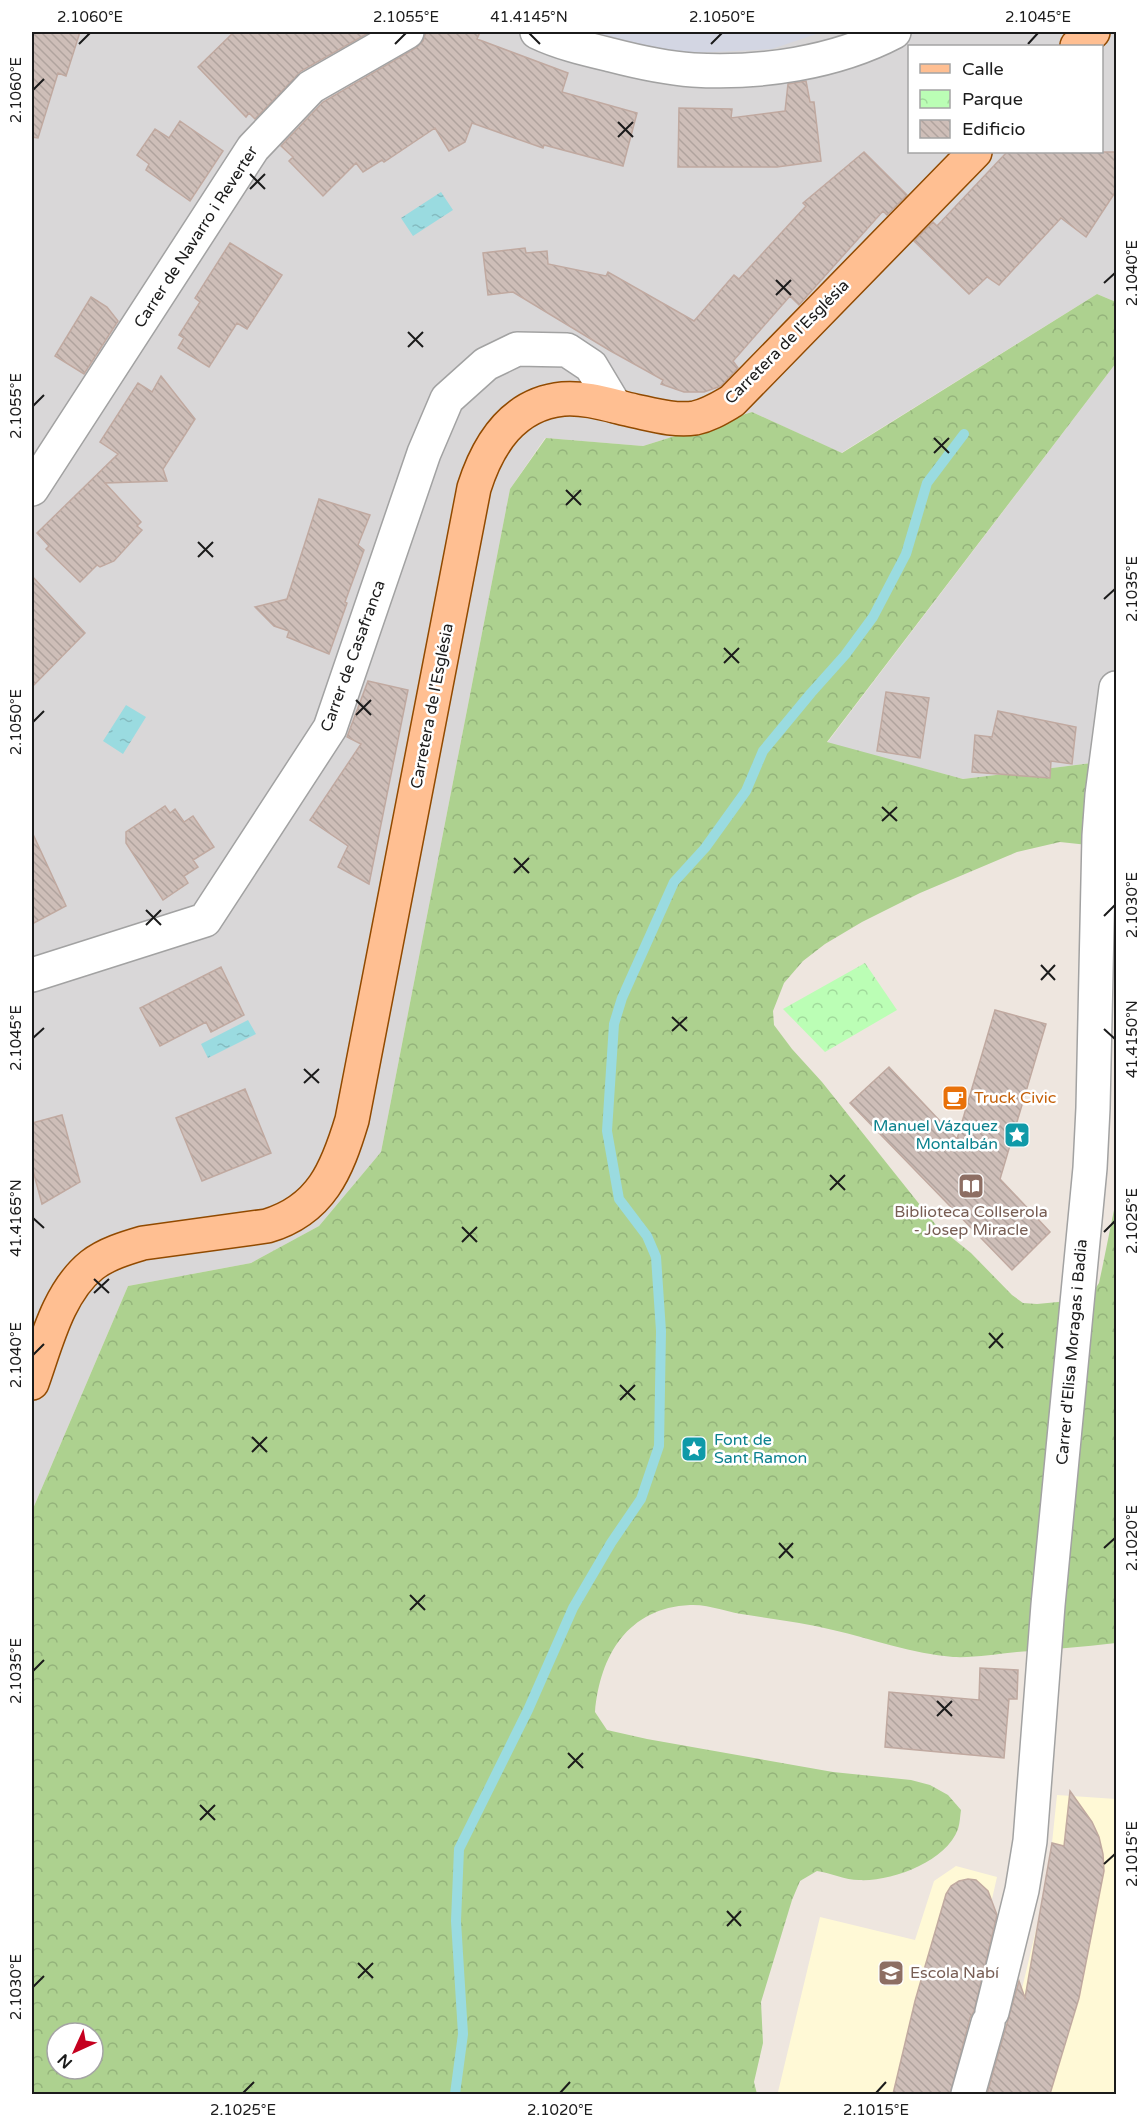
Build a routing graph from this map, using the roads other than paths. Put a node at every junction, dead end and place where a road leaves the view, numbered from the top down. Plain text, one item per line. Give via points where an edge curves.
1 (408, 32) edge
2 (537, 32) edge
3 (894, 32) edge
4 (1093, 32) edge
5 (1078, 45) edge
6 (974, 153) edge
7 (615, 406) junction
8 (32, 489) edge
9 (1116, 688) edge
10 (32, 975) edge
11 (32, 1383) edge
12 (968, 2094) edge

1 - 8 street, Carrer de Navarro i Reverter via 311,87 253,148
2 - 3 street via 591,51 641,62 691,70 738,71 842,52
4 - 5 main road
6 - 7 main road, Carretera de l'Església via 732,401 693,418 670,418
7 - 10 street, Carrer de Casafranca via 591,366 567,350 517,349 486,363 447,399 424,453 330,728 206,920
7 - 11 main road, Carretera de l'Església via 563,399 529,408 512,421 488,450 479,472 352,1120 330,1177 309,1203 283,1221 143,1243 94,1263 61,1305
9 - 12 street, Carrer d'Elisa Moragas i Badia via 1099,836 1090,1168 1048,1605 1030,1841 1022,1890

